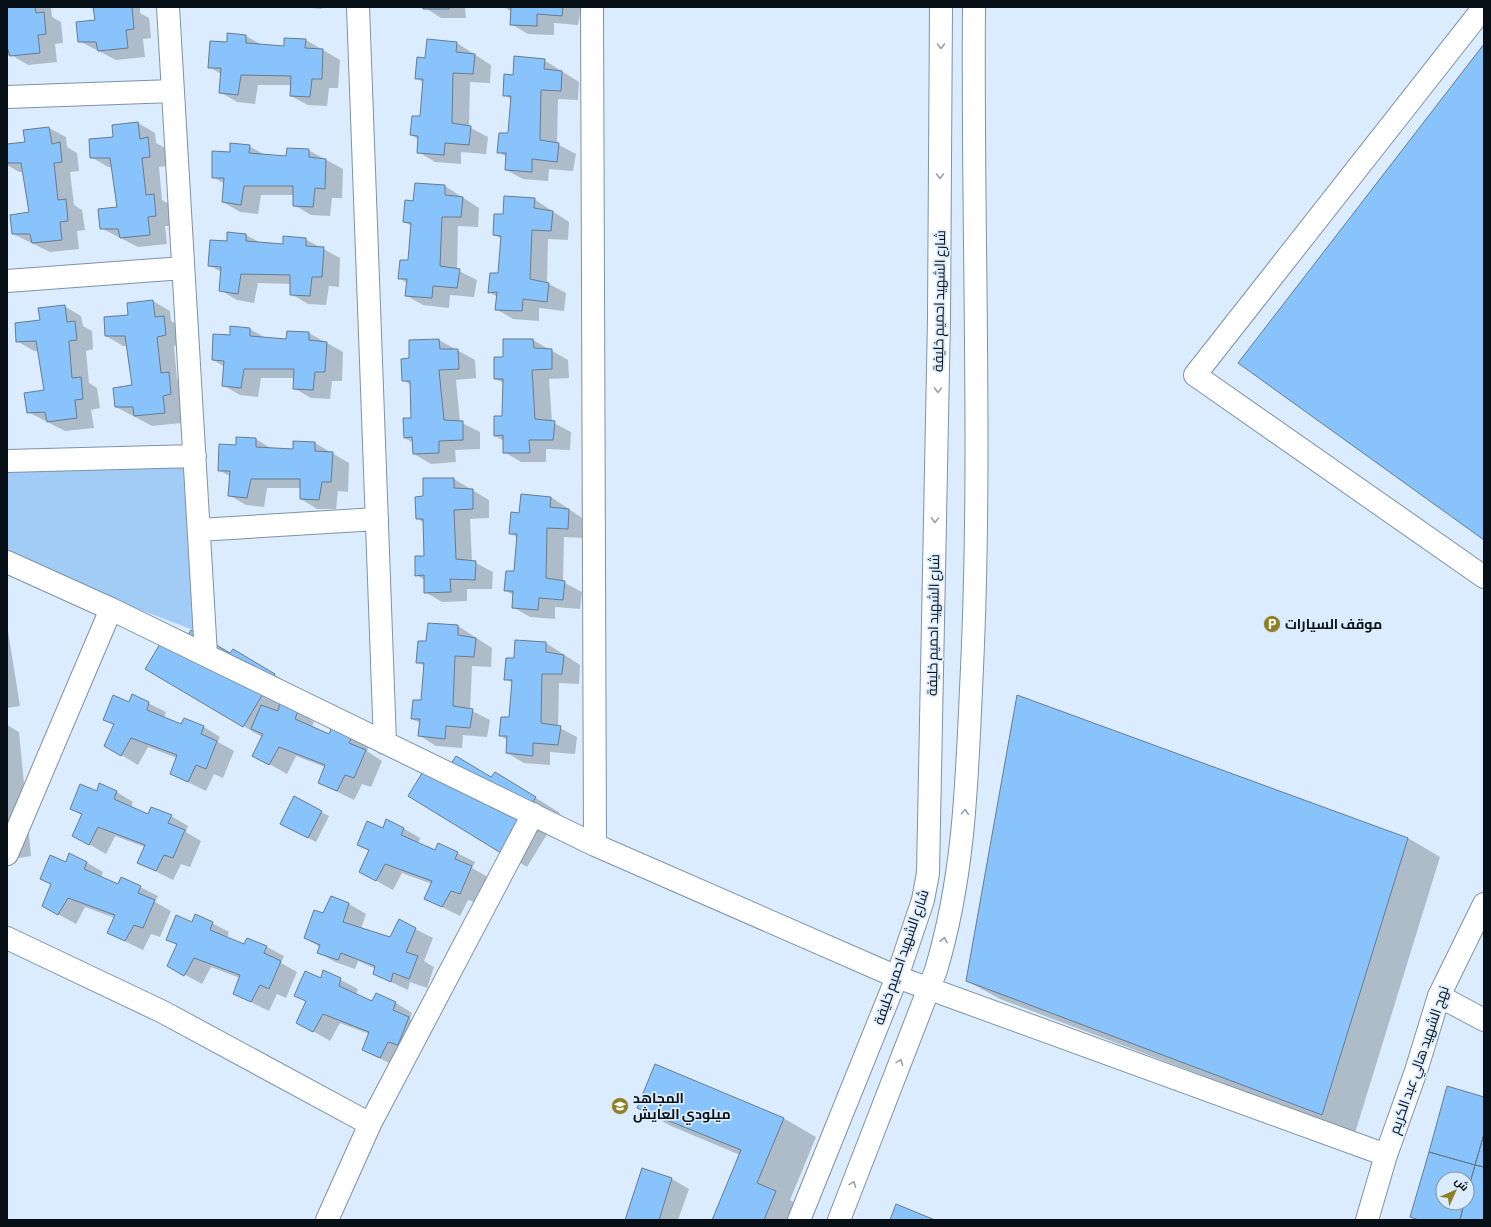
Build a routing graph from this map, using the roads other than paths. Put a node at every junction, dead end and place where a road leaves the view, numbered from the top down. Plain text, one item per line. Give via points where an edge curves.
1 (168, 7) edge
2 (358, 7) edge
3 (592, 7) edge
4 (941, 7) edge
5 (974, 7) edge
6 (1484, 7) edge
7 (173, 91) junction
8 (7, 97) edge
9 (184, 268) junction
10 (7, 281) edge
11 (195, 456) junction
12 (7, 461) edge
13 (377, 519) junction
14 (199, 530) junction
15 (7, 562) edge
16 (1484, 577) edge
17 (111, 609) junction
18 (206, 655) junction
19 (385, 743) junction
20 (533, 814) junction
21 (595, 845) junction
22 (7, 854) edge
23 (1484, 904) edge
24 (7, 938) edge
25 (897, 977) junction
26 (930, 988) junction
27 (1439, 996) junction
28 (1484, 1020) edge
29 (370, 1124) junction
30 (1386, 1155) junction
31 (327, 1220) edge
32 (799, 1220) edge
33 (839, 1220) edge
34 (1367, 1220) edge

1 - 7 street
2 - 13 street
3 - 21 street
4 -> 25 street, شارع الشهيد احميم خليفة via 939,318 928,872 922,900
26 -> 5 street via 943,946 956,883 964,822 972,650 975,580
6 - 16 street via 1194,375
7 - 8 street
7 - 9 street
9 - 10 street
9 - 11 street
11 - 12 street
11 - 14 street
13 - 14 street
13 - 19 street
14 - 18 street
15 - 17 street
17 - 18 street
17 - 22 street
18 - 19 street
19 - 20 street
20 - 21 street
20 - 29 street
21 - 25 street
23 - 27 street, نهج الشهيد هالي عبد الكريم
24 - 29 street via 163,1012
25 - 26 street
25 - 32 street, شارع الشهيد احميم خليفة
26 - 30 street
33 -> 26 street
27 - 28 street
27 - 30 street, نهج الشهيد هالي عبد الكريم
29 - 31 street
30 - 34 street, نهج الشهيد هالي عبد الكريم

